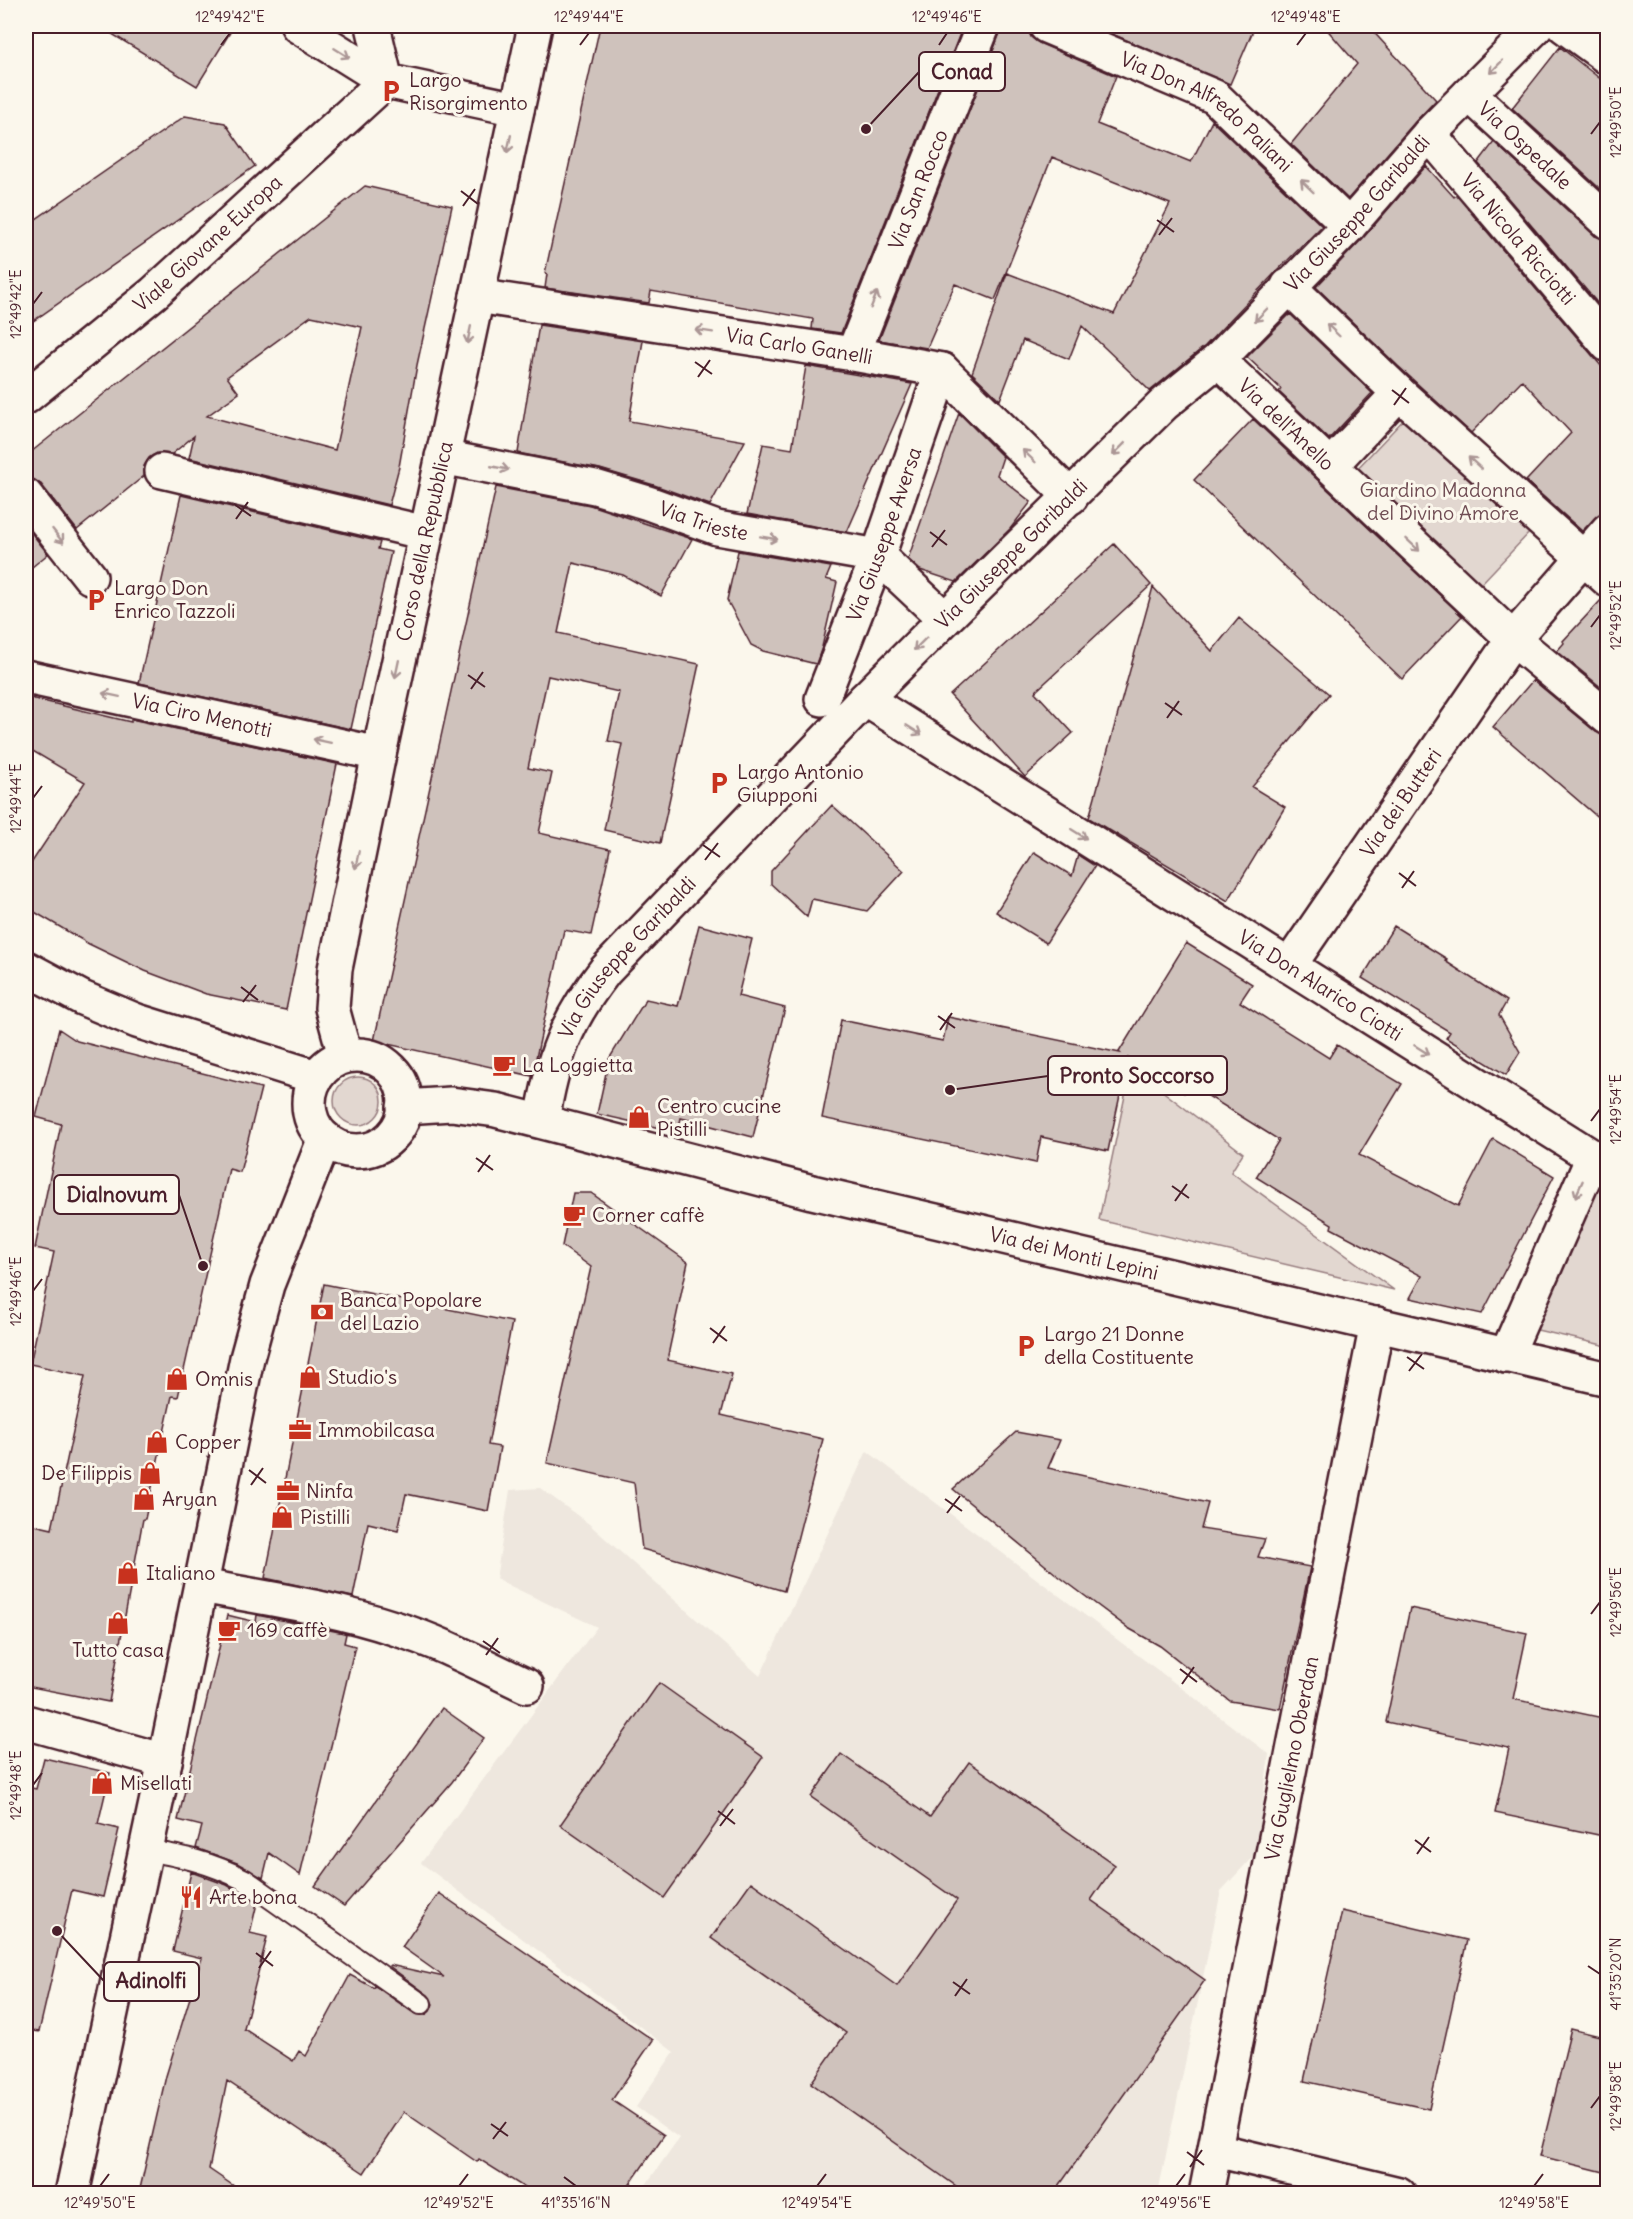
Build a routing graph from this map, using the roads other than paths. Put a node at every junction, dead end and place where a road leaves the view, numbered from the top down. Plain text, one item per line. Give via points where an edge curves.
1 (298, 26) edge
2 (373, 26) edge
3 (535, 26) edge
4 (983, 26) edge
5 (1046, 26) edge
6 (1537, 26) edge
7 (1564, 26) edge
8 (1608, 58) edge
9 (386, 81) junction
10 (1469, 94) junction
11 (517, 109) junction
12 (1429, 134) junction
13 (1608, 222) edge
14 (1349, 226) junction
15 (1288, 286) junction
16 (477, 296) junction
17 (1608, 345) edge
18 (852, 354) junction
19 (1218, 360) junction
20 (942, 370) junction
21 (1399, 393) junction
22 (26, 397) edge
23 (442, 457) junction
24 (1329, 466) junction
25 (162, 471) dead end
26 (26, 496) edge
27 (1071, 496) junction
28 (1608, 530) edge
29 (426, 532) junction
30 (878, 556) junction
31 (1581, 558) junction
32 (90, 577) dead end
33 (1608, 580) edge
34 (945, 619) junction
35 (1513, 639) junction
36 (26, 677) edge
37 (822, 699) dead end
38 (865, 699) junction
39 (1608, 718) edge
40 (379, 754) junction
41 (1289, 966) junction
42 (26, 968) edge
43 (348, 1055) junction
44 (316, 1077) junction
45 (405, 1107) junction
46 (542, 1121) junction
47 (325, 1138) junction
48 (1377, 1324) junction
49 (1506, 1356) junction
50 (1608, 1380) edge
51 (201, 1586) junction
52 (527, 1686) dead end
53 (26, 1722) edge
54 (165, 1761) junction
55 (146, 1850) junction
56 (421, 2004) dead end
57 (1216, 2150) junction
58 (72, 2193) edge
59 (1206, 2193) edge
60 (1399, 2193) edge

1 -> 9 street
2 - 9 street
3 - 11 street, Corso della Repubblica
18 -> 4 street, Via San Rocco
14 -> 5 street, Via Don Alfredo Paliani via 1215,97
6 -> 10 street, Via Giuseppe Garibaldi
7 - 8 street
9 - 11 street
9 - 22 street, Viale Giovane Europa via 154,293
10 - 12 street, Via Giuseppe Garibaldi
10 - 13 street, Via Ospedale
11 -> 16 street, Corso della Repubblica
12 - 14 street, Via Giuseppe Garibaldi
12 - 17 street, Via Nicola Ricciotti
14 - 15 street, Via Giuseppe Garibaldi
15 -> 19 street, Via Giuseppe Garibaldi
21 -> 15 street
18 -> 16 street, Via Carlo Ganelli
16 -> 23 street, Corso della Repubblica
18 - 20 street, Via Carlo Ganelli
19 - 24 street, Via dell'Anello
19 -> 27 street, Via Giuseppe Garibaldi via 1164,404
27 -> 20 street
20 - 30 street, Via Giuseppe Aversa
21 - 24 street
31 -> 21 street
23 - 29 street, Corso della Repubblica
23 -> 30 street, Via Trieste via 603,489 717,528
24 -> 35 street, Via dell'Anello
25 - 29 street
26 -> 32 street
27 - 34 street, Via Giuseppe Garibaldi
28 - 31 street, Via dei Butteri
29 -> 40 street, Corso della Repubblica
30 - 34 street
30 - 37 street, Via Giuseppe Aversa
31 - 33 street
31 - 35 street, Via dei Butteri
34 -> 38 street, Via Giuseppe Garibaldi
35 - 39 street, Via dell'Anello
35 - 41 street, Via dei Butteri
40 -> 36 street, Via Ciro Menotti
38 -> 41 street, Via Don Alarico Ciotti
38 - 46 street, Via Giuseppe Garibaldi via 600,977 559,1048
40 -> 43 street, Corso della Repubblica via 332,990 336,1026
41 -> 49 street, Via Don Alarico Ciotti via 1593,1157
42 - 44 street via 137,1021
43 - 44 street via 335,1060
43 - 45 street via 377,1059 388,1067 404,1092
44 - 47 street via 309,1102 311,1116
45 - 46 street, Via dei Monti Lepini via 474,1105
45 - 47 street via 393,1134 381,1144 352,1150
46 - 48 street, Via dei Monti Lepini via 812,1192
47 - 51 street via 279,1253 257,1321
48 - 49 street, Via dei Monti Lepini
48 - 57 street, Via Guglielmo Oberdan
49 - 50 street, Via dei Monti Lepini
51 - 52 street via 387,1626 440,1645
51 - 54 street
53 - 54 street
54 - 55 street
55 - 56 lane via 196,1859 244,1880
55 - 58 street
57 - 59 street, Via Guglielmo Oberdan
57 - 60 street

